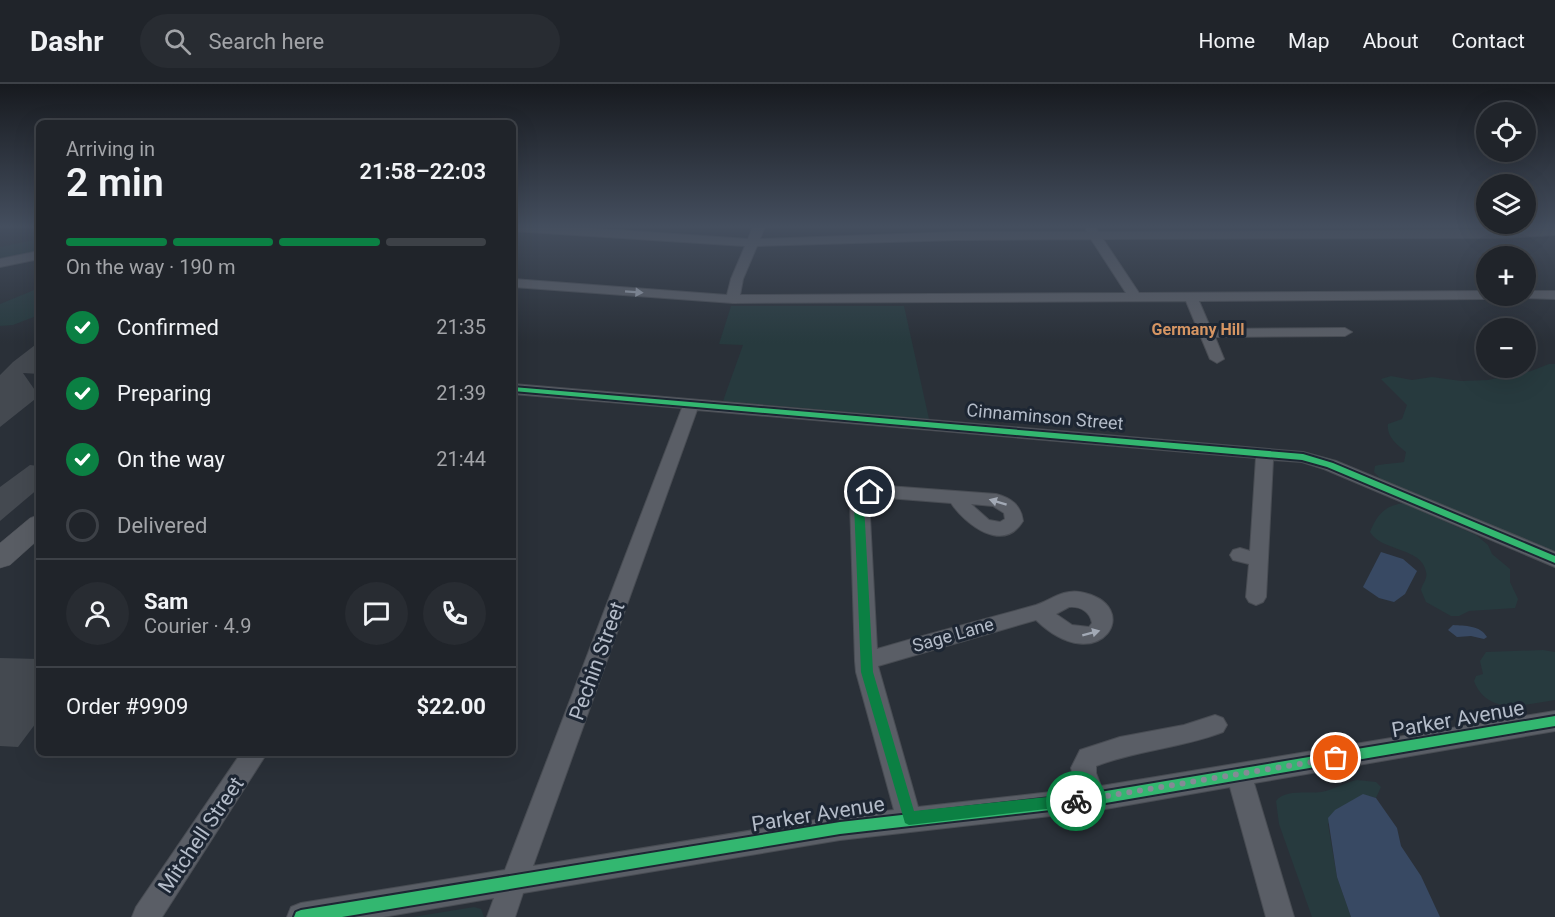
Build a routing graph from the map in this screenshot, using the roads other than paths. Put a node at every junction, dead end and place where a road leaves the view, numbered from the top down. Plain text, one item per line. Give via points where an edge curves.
1 (743, 265) edge
2 (1114, 265) edge
3 (516, 283) edge
4 (1476, 295) edge
5 (1536, 295) edge
6 (1555, 295) edge
7 (1135, 297) junction
8 (1191, 297) junction
9 (733, 299) junction
10 (1345, 332) dead end
11 (1206, 333) junction
12 (1217, 359) dead end
13 (516, 389) edge
14 (691, 405) junction
15 (1264, 453) junction
16 (957, 498) dead end
17 (36, 527) edge
18 (0, 558) edge
19 (1555, 561) edge
20 (1256, 597) dead end
21 (1041, 612) dead end
22 (866, 661) junction
23 (1555, 721) edge
24 (1215, 725) dead end
25 (253, 756) edge
26 (1239, 774) junction
27 (1094, 799) junction
28 (909, 818) junction
29 (515, 881) junction
30 (146, 917) edge
31 (301, 917) edge
32 (501, 917) edge
33 (1280, 917) edge

1 - 9 street
2 - 7 street
3 -> 9 street
4 - 8 street
5 - 6 street
7 - 8 street
7 - 9 street
8 - 11 street
10 - 11 street
11 - 12 street
13 - 14 street, Cinnaminson Street
14 - 15 street, Cinnaminson Street
14 - 29 street, Pechin Street
15 - 19 street, Cinnaminson Street via 1317,460
15 - 20 street via 1265,473 1249,558
16 - 22 street via 874,491 861,498
17 - 18 main road
21 - 22 street, Sage Lane
22 - 28 street
23 - 26 street, Parker Avenue
24 - 27 street via 1198,733 1125,745 1088,758 1083,770
25 - 30 street, Mitchell Street
26 - 27 street, Parker Avenue
26 - 33 street
27 - 28 street, Parker Avenue
28 - 29 street, Parker Avenue
29 - 31 street, Parker Avenue
29 - 32 street, Pechin Street

